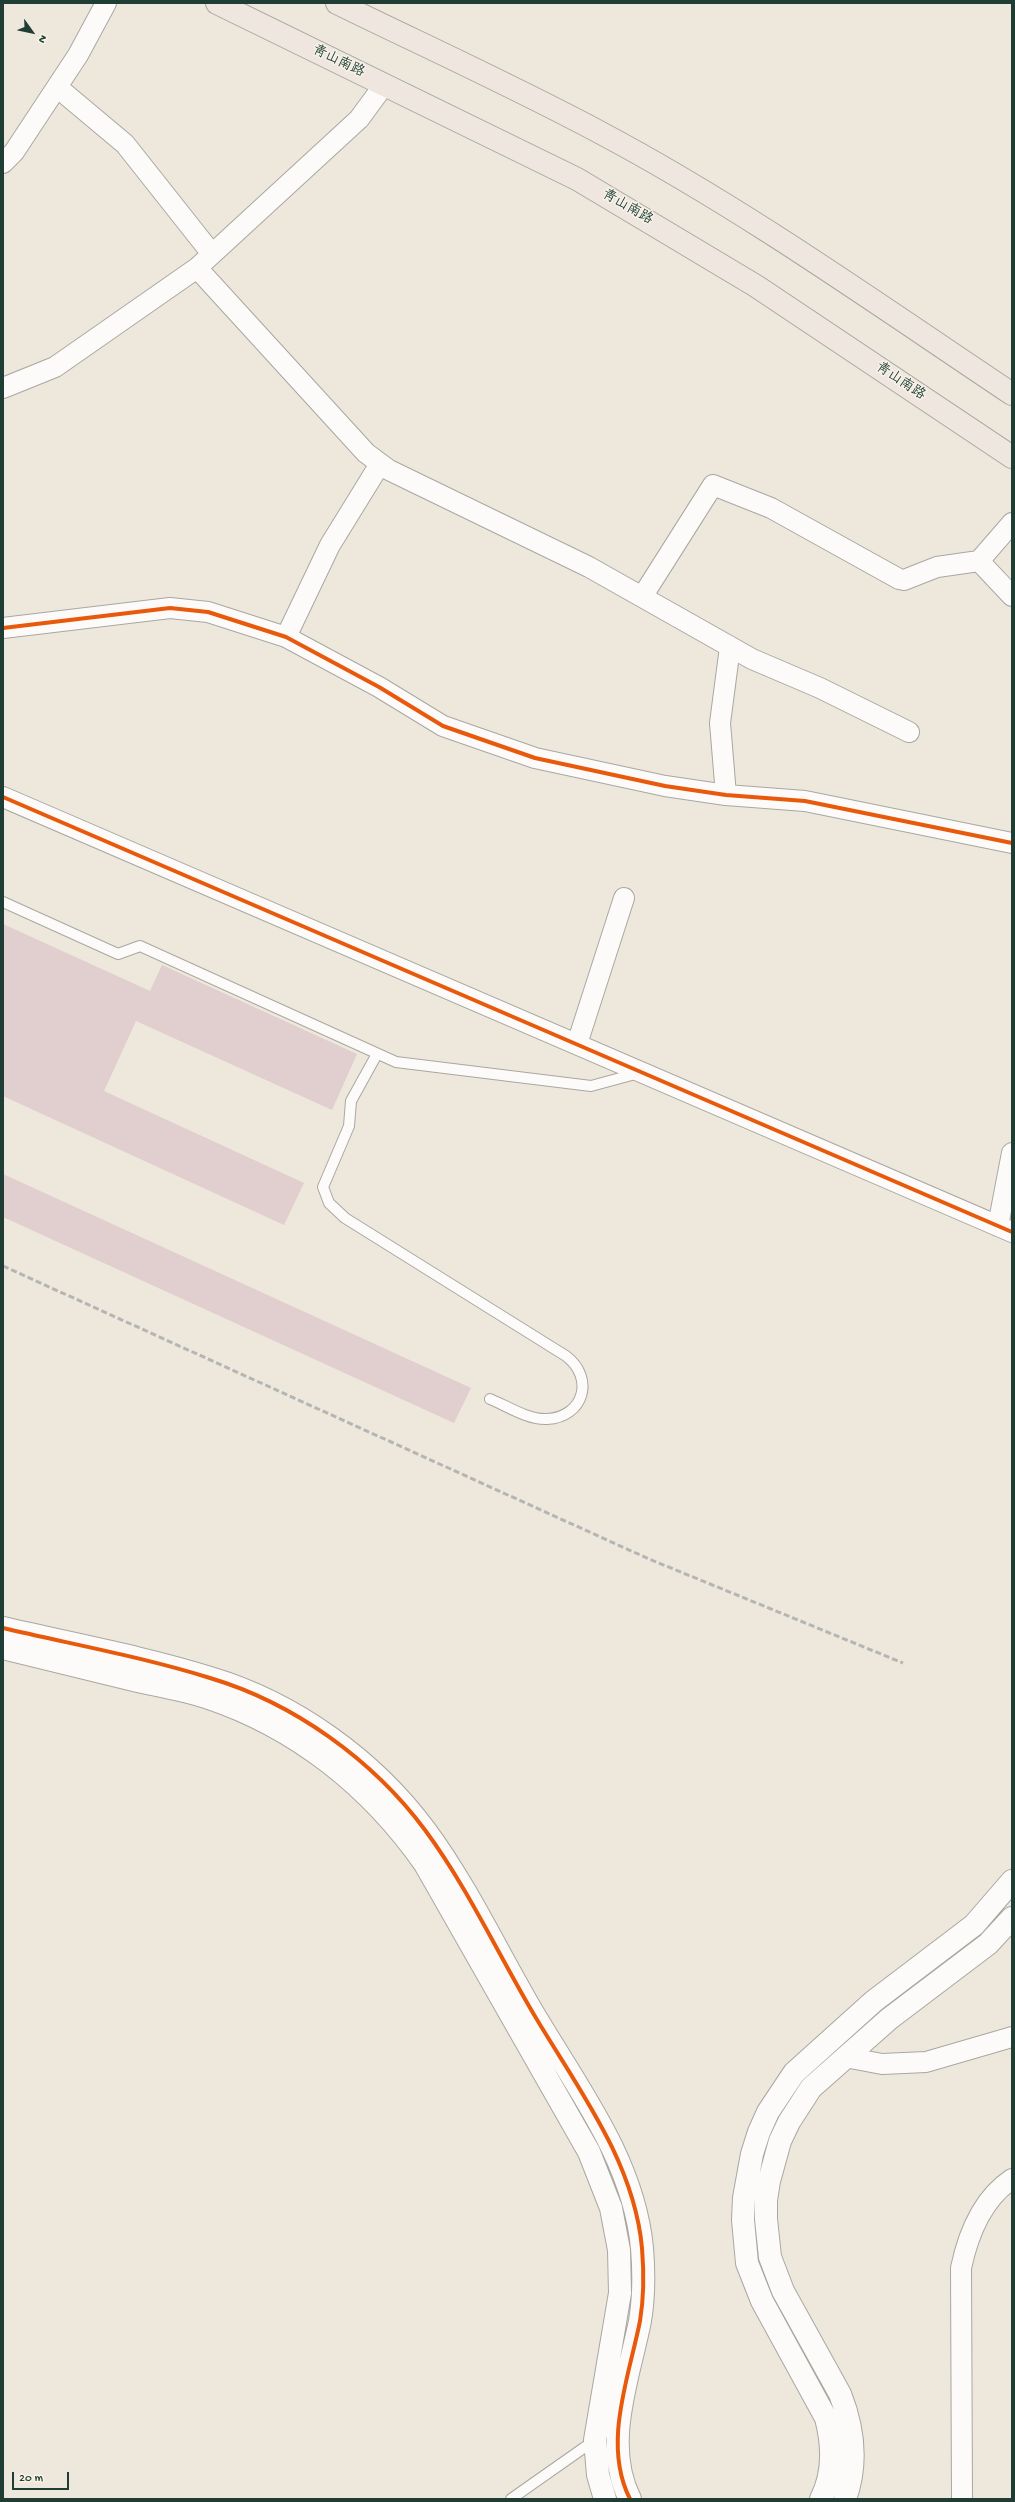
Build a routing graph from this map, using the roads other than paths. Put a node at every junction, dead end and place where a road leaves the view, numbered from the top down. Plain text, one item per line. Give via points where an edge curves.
1 (106, 3) edge
2 (217, 3) edge
3 (337, 3) edge
4 (384, 85) junction
5 (57, 88) junction
6 (3, 163) edge
7 (212, 254) junction
8 (197, 268) junction
9 (3, 388) edge
10 (1012, 394) edge
11 (1012, 457) edge
12 (380, 464) junction
13 (1012, 523) edge
14 (979, 561) junction
15 (1012, 596) edge
16 (642, 597) junction
17 (3, 628) edge
18 (286, 637) junction
19 (730, 647) junction
20 (909, 732) dead end
21 (726, 794) junction
22 (3, 797) edge
23 (1012, 843) edge
24 (624, 898) dead end
25 (3, 902) edge
26 (577, 1044) junction
27 (377, 1054) junction
28 (643, 1072) junction
29 (1012, 1152) edge
30 (1005, 1229) edge
31 (490, 1399) dead end
32 (3, 1628) edge
33 (3, 1648) edge
34 (1012, 1881) edge
35 (1012, 1918) edge
36 (1012, 2037) edge
37 (845, 2057) junction
38 (1012, 2179) edge
39 (595, 2440) junction
40 (511, 2499) edge
41 (605, 2499) edge
42 (630, 2499) edge
43 (821, 2499) edge
44 (845, 2499) edge
45 (962, 2499) edge

1 - 5 street
2 - 4 main road, 青山南路
3 - 10 main road via 601,133 664,169 784,243
4 - 7 street via 359,119
4 - 11 main road, 青山南路 via 577,179 638,214 756,286
5 - 6 street via 14,152
5 - 7 street via 125,144
7 - 8 street
8 - 9 street via 55,367
8 - 12 street via 366,452
12 - 16 street via 589,567
12 - 18 street via 330,545
13 - 14 street
14 - 15 street
14 - 16 street via 937,567 904,580 899,579 771,508 713,485
16 - 19 street
17 - 18 street via 170,608 208,612
18 - 21 street via 379,687 443,726 476,739 535,758 613,777
19 - 20 street
19 - 21 street via 720,723
21 - 23 street via 805,801
22 - 26 street
24 - 26 street
25 - 27 lane via 118,954 140,946
26 - 28 street
27 - 28 lane via 415,1066 591,1086
27 - 31 lane via 351,1101 349,1126 323,1187 329,1203 345,1218 566,1356 578,1367 582,1375 583,1394 568,1411 556,1417 532,1417
28 - 30 street
29 - 30 street
32 - 42 street via 211,1678 267,1701 306,1722 342,1746 385,1783 442,1854 609,2141 633,2202 642,2248 643,2295 617,2441 620,2470
33 - 39 street via 205,1697 258,1719 307,1746 351,1779 409,1841 425,1864 589,2152 609,2202 619,2250 620,2293
34 - 43 street via 974,1925 874,2001 794,2073 768,2112 752,2154 746,2177 743,2220 748,2263 762,2301 826,2418 830,2434 831,2465
35 - 37 street via 988,1944 937,1980
36 - 37 street via 926,2062 882,2064
37 - 44 street via 811,2088 789,2122 773,2161 766,2219 770,2257 783,2291 847,2411 854,2449 853,2468
38 - 45 street via 996,2193 978,2218 964,2250 961,2268
39 - 40 lane
39 - 41 street via 598,2475

